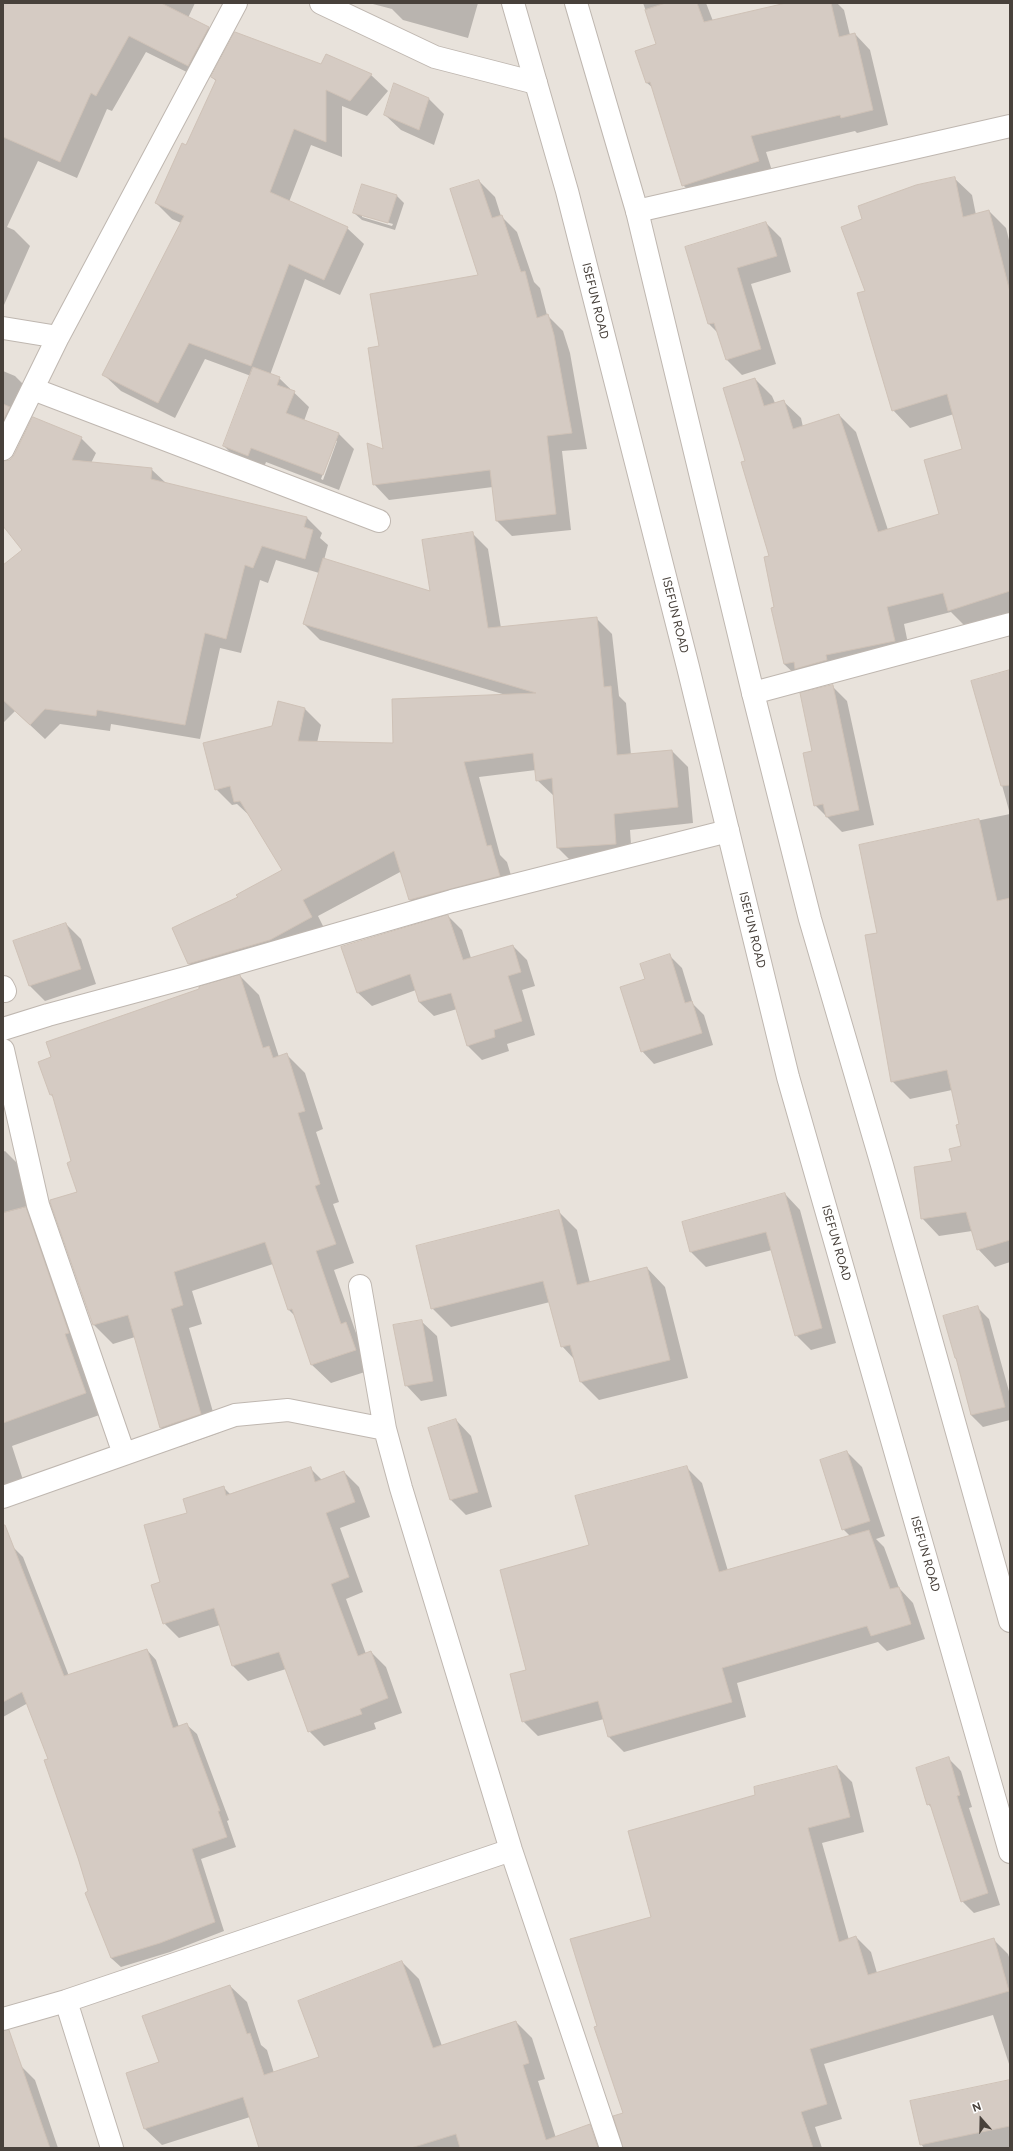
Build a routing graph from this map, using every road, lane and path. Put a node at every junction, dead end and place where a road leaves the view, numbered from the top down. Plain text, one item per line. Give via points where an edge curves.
1 (236, 3) edge
2 (321, 3) edge
3 (513, 3) edge
4 (576, 3) edge
5 (536, 83) junction
6 (1010, 126) edge
7 (637, 211) junction
8 (3, 328) edge
9 (58, 337) junction
10 (33, 389) junction
11 (3, 449) edge
12 (379, 521) dead end
13 (1010, 624) edge
14 (753, 693) junction
15 (728, 831) junction
16 (3, 1030) edge
17 (3, 1050) edge
18 (360, 1286) dead end
19 (385, 1429) junction
20 (124, 1454) junction
21 (3, 1497) edge
22 (1010, 1621) edge
23 (511, 1850) junction
24 (1010, 1852) edge
25 (66, 2001) junction
26 (3, 2019) edge
27 (112, 2148) edge
28 (611, 2148) edge

1 - 9 street
2 - 5 street via 435,57
3 - 5 street, ISEFUN ROAD
4 - 7 street
5 - 15 street, ISEFUN ROAD via 569,199
6 - 7 street
7 - 14 street
8 - 9 street
9 - 10 street
10 - 11 street
10 - 12 street
13 - 14 street
14 - 22 street via 810,919
15 - 16 street via 452,901
15 - 24 street, ISEFUN ROAD via 788,1077
17 - 20 street via 38,1205
18 - 19 street
19 - 20 street via 288,1410 235,1415
19 - 23 street
20 - 21 street
23 - 25 street
23 - 28 street
25 - 26 street
25 - 27 street

